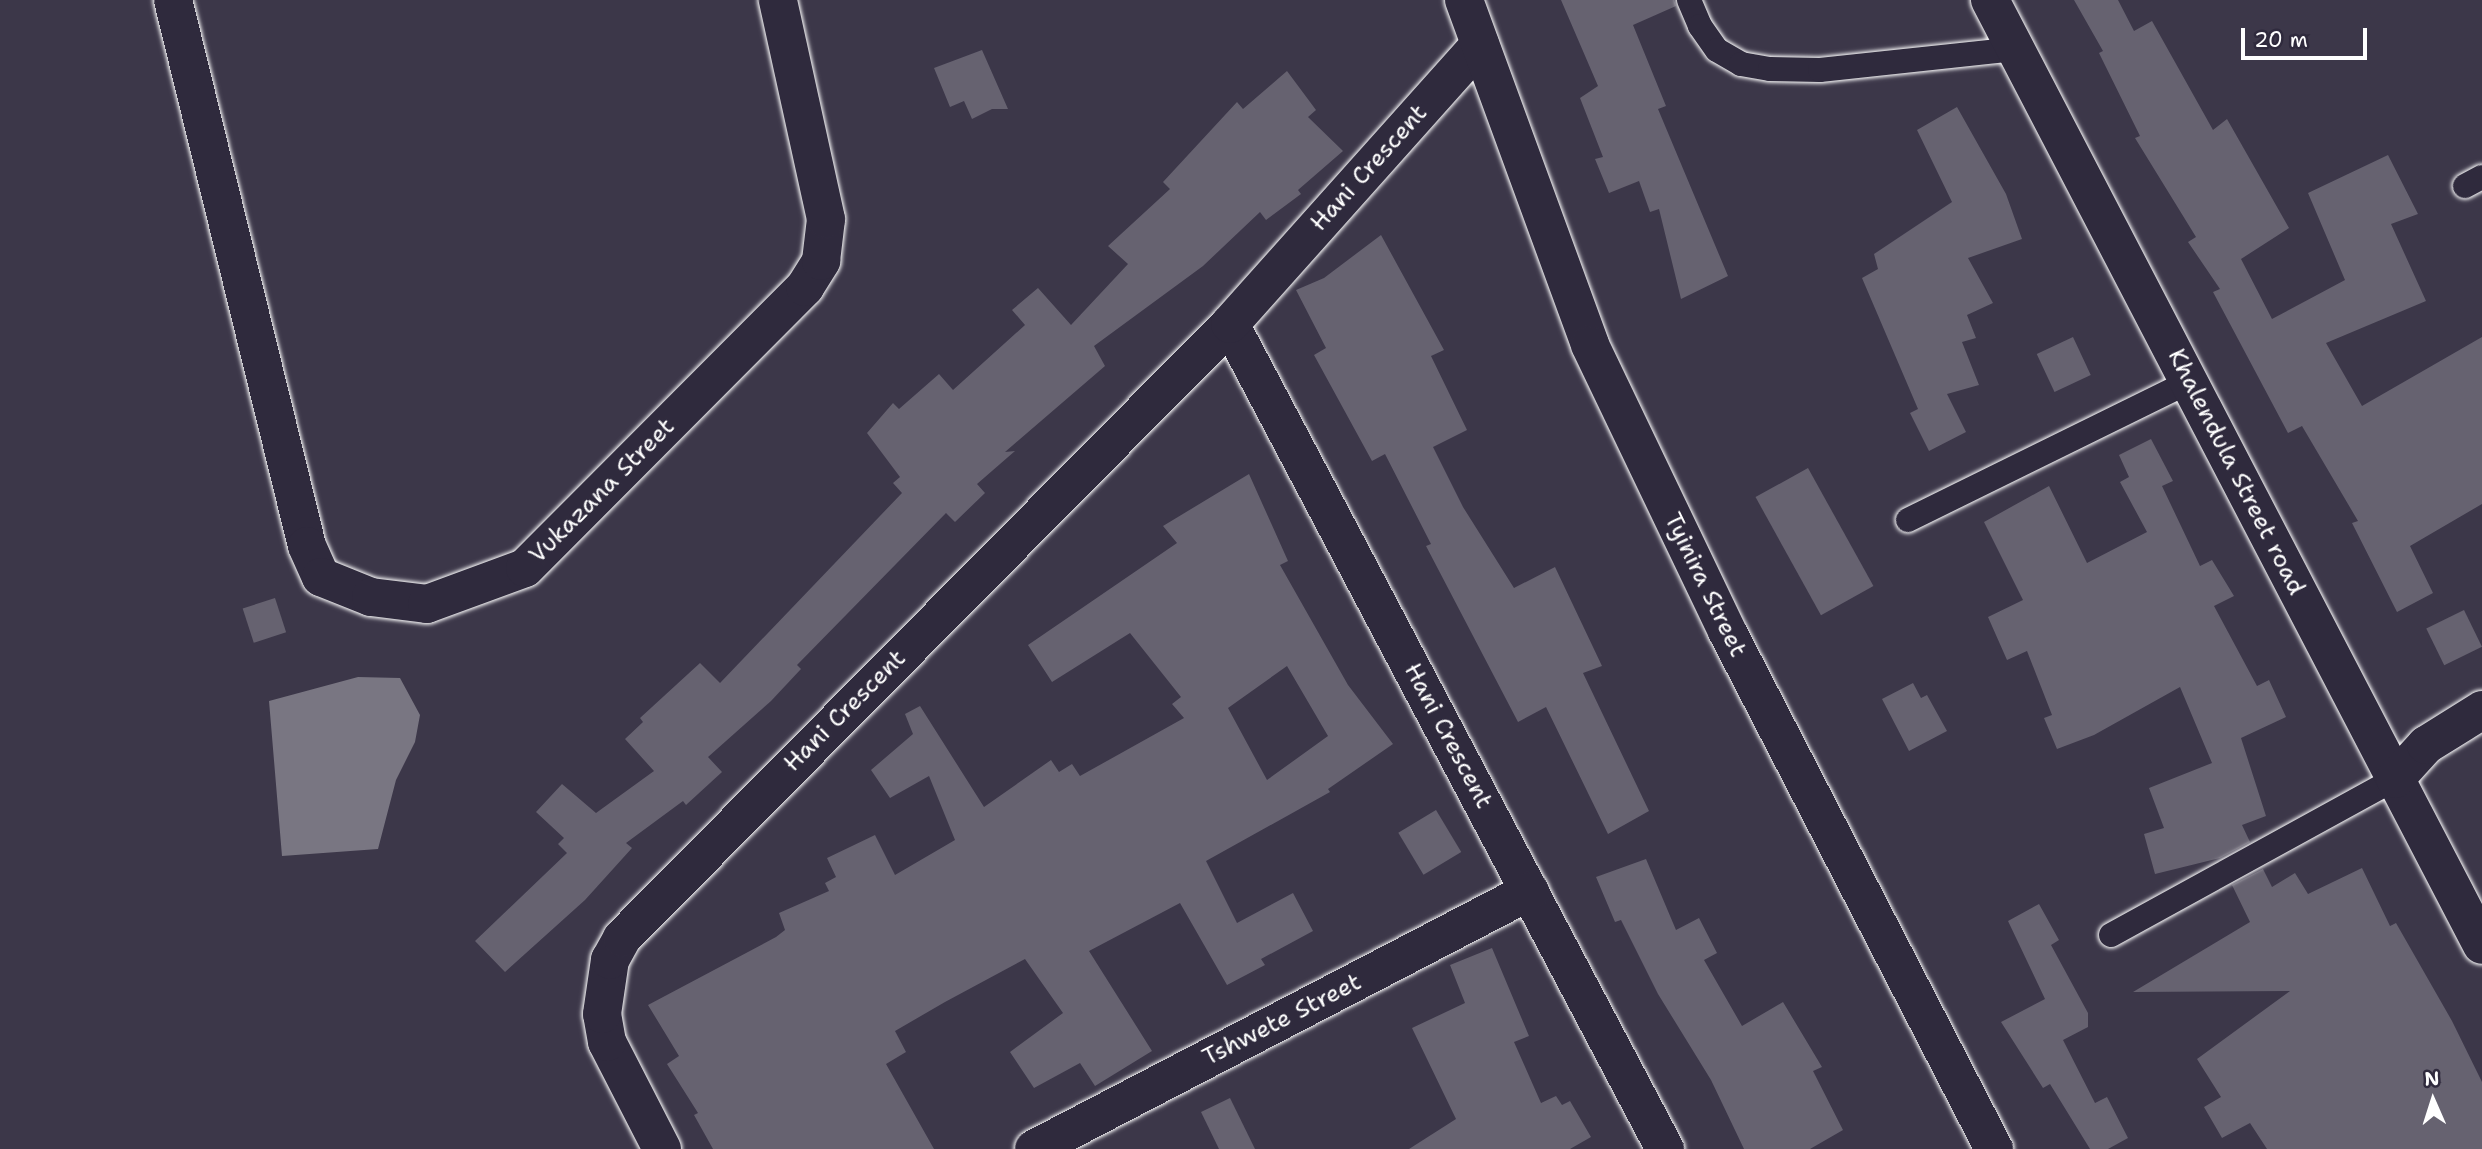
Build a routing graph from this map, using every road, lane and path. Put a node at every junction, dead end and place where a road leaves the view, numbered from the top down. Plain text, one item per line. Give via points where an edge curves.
1 (173, 0) edge
2 (778, 0) edge
3 (1464, 0) edge
4 (1689, 0) edge
5 (1990, 0) edge
6 (1480, 44) junction
7 (2015, 49) junction
8 (1230, 324) junction
9 (2189, 382) junction
10 (1908, 520) dead end
11 (2482, 710) edge
12 (2395, 779) junction
13 (1531, 891) junction
14 (2111, 935) dead end
15 (2482, 945) edge
16 (663, 1149) edge
17 (1034, 1149) edge
18 (1665, 1149) edge
19 (1994, 1149) edge

1 - 2 street, Vukazana Street via 307,546 321,577 371,597 427,604 525,568 805,287 821,261 826,219
3 - 6 street, Tyinira Street
4 - 7 lane via 1717,50 1741,64 1770,69 1820,70
5 - 7 street, Khalendula Street road
6 - 8 street, Hani Crescent
6 - 19 street, Tyinira Street via 1596,357 1727,631
7 - 9 street, Khalendula Street road
8 - 13 street, Hani Crescent
8 - 16 street, Hani Crescent via 622,938 604,987 603,1023 607,1042
9 - 10 lane
9 - 12 street, Khalendula Street road
11 - 12 street via 2426,745
12 - 14 lane
12 - 15 street, Khalendula Street road
13 - 17 street, Tshwete Street
13 - 18 street, Hani Crescent

